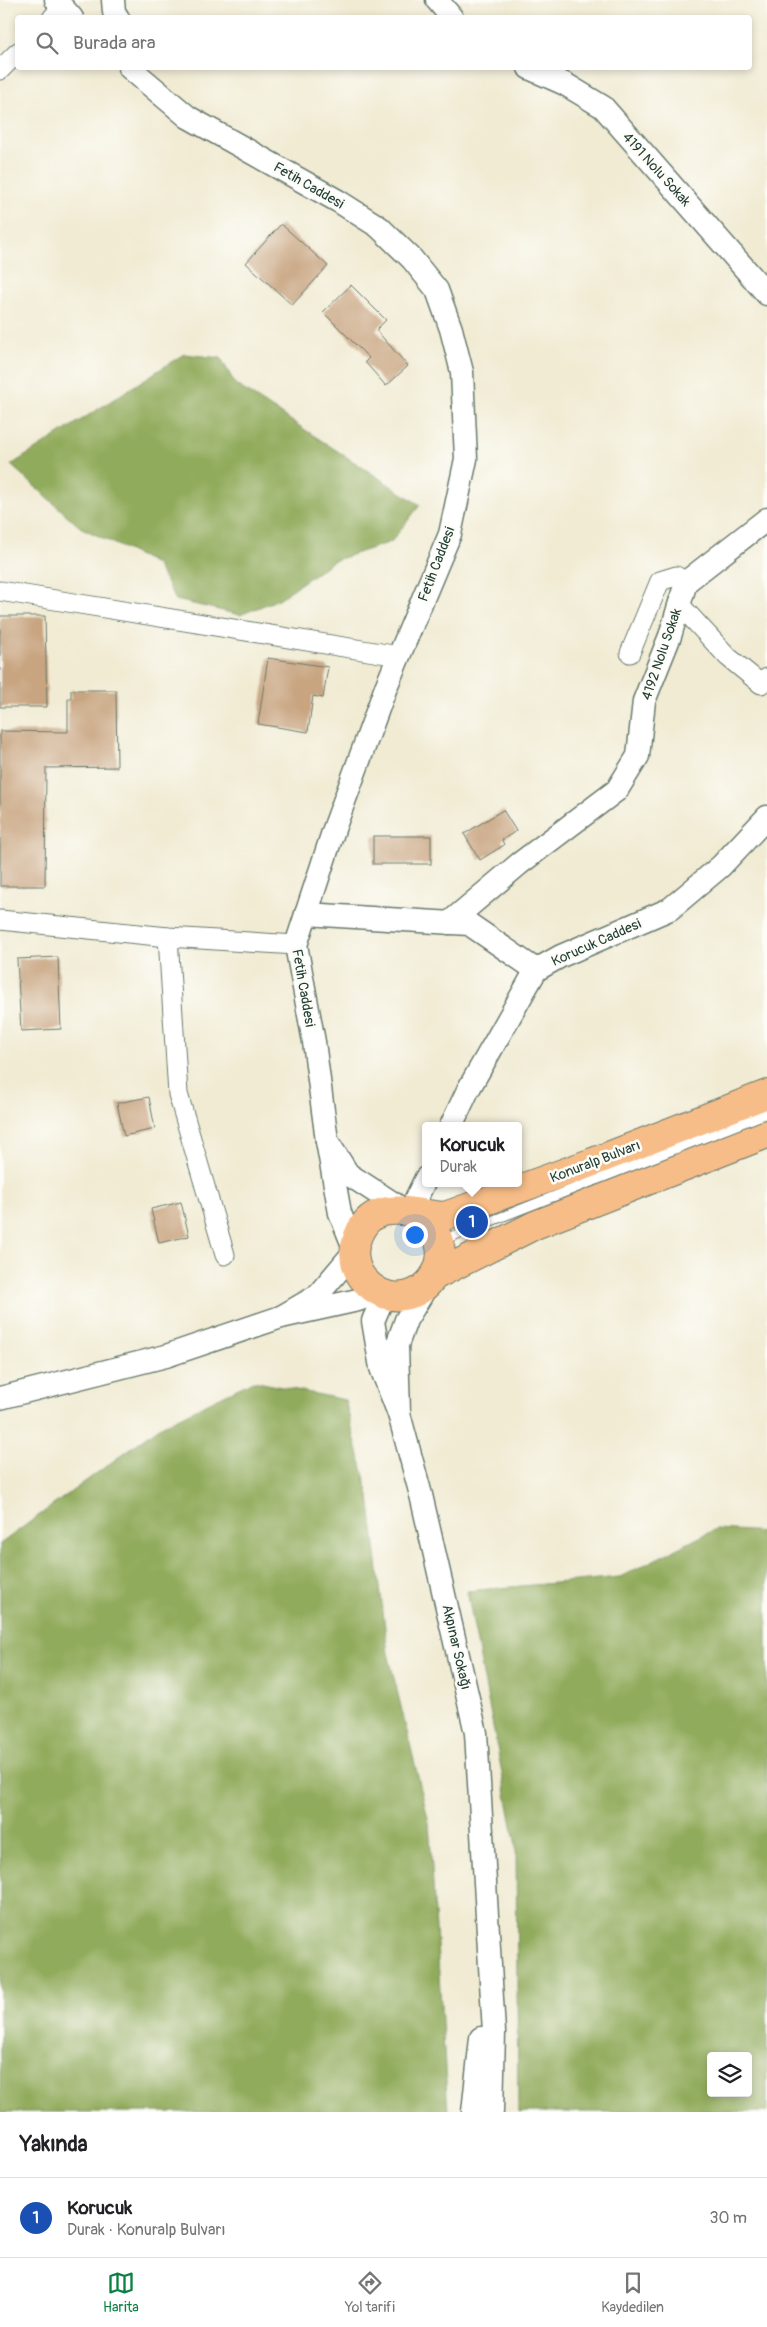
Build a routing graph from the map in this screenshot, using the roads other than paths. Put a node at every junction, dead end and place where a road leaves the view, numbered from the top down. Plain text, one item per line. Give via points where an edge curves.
1 (113, 0) edge
2 (438, 0) edge
3 (116, 15) edge
4 (450, 15) edge
5 (15, 55) edge
6 (0, 70) edge
7 (132, 70) edge
8 (154, 70) edge
9 (534, 70) edge
10 (188, 117) junction
11 (767, 294) edge
12 (767, 519) edge
13 (686, 582) junction
14 (0, 590) edge
15 (679, 604) junction
16 (630, 653) dead end
17 (399, 656) junction
18 (767, 678) edge
19 (767, 817) edge
20 (306, 914) junction
21 (0, 920) edge
22 (449, 923) junction
23 (168, 937) junction
24 (296, 945) junction
25 (536, 970) junction
26 (767, 1094) edge
27 (767, 1113) edge
28 (453, 1122) edge
29 (767, 1134) edge
30 (327, 1141) junction
31 (422, 1187) edge
32 (411, 1212) junction
33 (440, 1241) junction
34 (354, 1250) junction
35 (225, 1255) dead end
36 (431, 1281) junction
37 (382, 1293) junction
38 (281, 1318) junction
39 (0, 1398) edge
40 (399, 1414) junction
41 (486, 1885) junction
42 (473, 2112) edge
43 (492, 2112) edge

1 - 3 street
2 - 4 street
5 - 6 street
7 - 10 street, Fetih Caddesi
8 - 10 street
9 - 11 street, 4191 Nolu Sokak via 603,107
10 - 17 street, Fetih Caddesi via 379,227 412,259 437,290 462,372 466,459 450,534
12 - 13 street
13 - 15 street, 4192 Nolu Sokak
13 - 16 street via 676,576 660,581
14 - 17 street
15 - 18 street via 728,657 761,684
15 - 22 street, 4192 Nolu Sokak via 644,701 638,756 617,790 519,864
17 - 20 street, Fetih Caddesi
19 - 25 street, Korucuk Caddesi via 721,866 670,909
20 - 22 street
20 - 24 street, Fetih Caddesi
21 - 23 street
22 - 25 street via 469,924
23 - 24 street
23 - 35 street via 178,1094
24 - 30 street, Fetih Caddesi via 314,1042
25 - 28 street, Korucuk Caddesi
26 - 32 main road, Konuralp Bulvarı via 445,1216
27 - 33 lane
29 - 36 main road via 535,1225
30 - 32 street, Fetih Caddesi via 348,1174
30 - 34 street, Fetih Caddesi via 340,1213
31 - 32 street
32 - 33 main road via 431,1224
32 - 34 main road via 392,1209 379,1213 366,1222 358,1234
33 - 36 main road via 440,1264
34 - 37 main road via 360,1276
34 - 38 street via 317,1296
36 - 37 main road via 412,1294
36 - 40 street, Akpınar Sokağı via 406,1320 397,1344
37 - 38 street
37 - 40 street, Akpınar Sokağı via 373,1321 381,1368
38 - 39 street via 166,1356
40 - 41 street, Akpınar Sokağı via 476,1733
41 - 42 street, Akpınar Sokağı via 481,2036
41 - 43 street, Akpınar Sokağı via 494,2032

